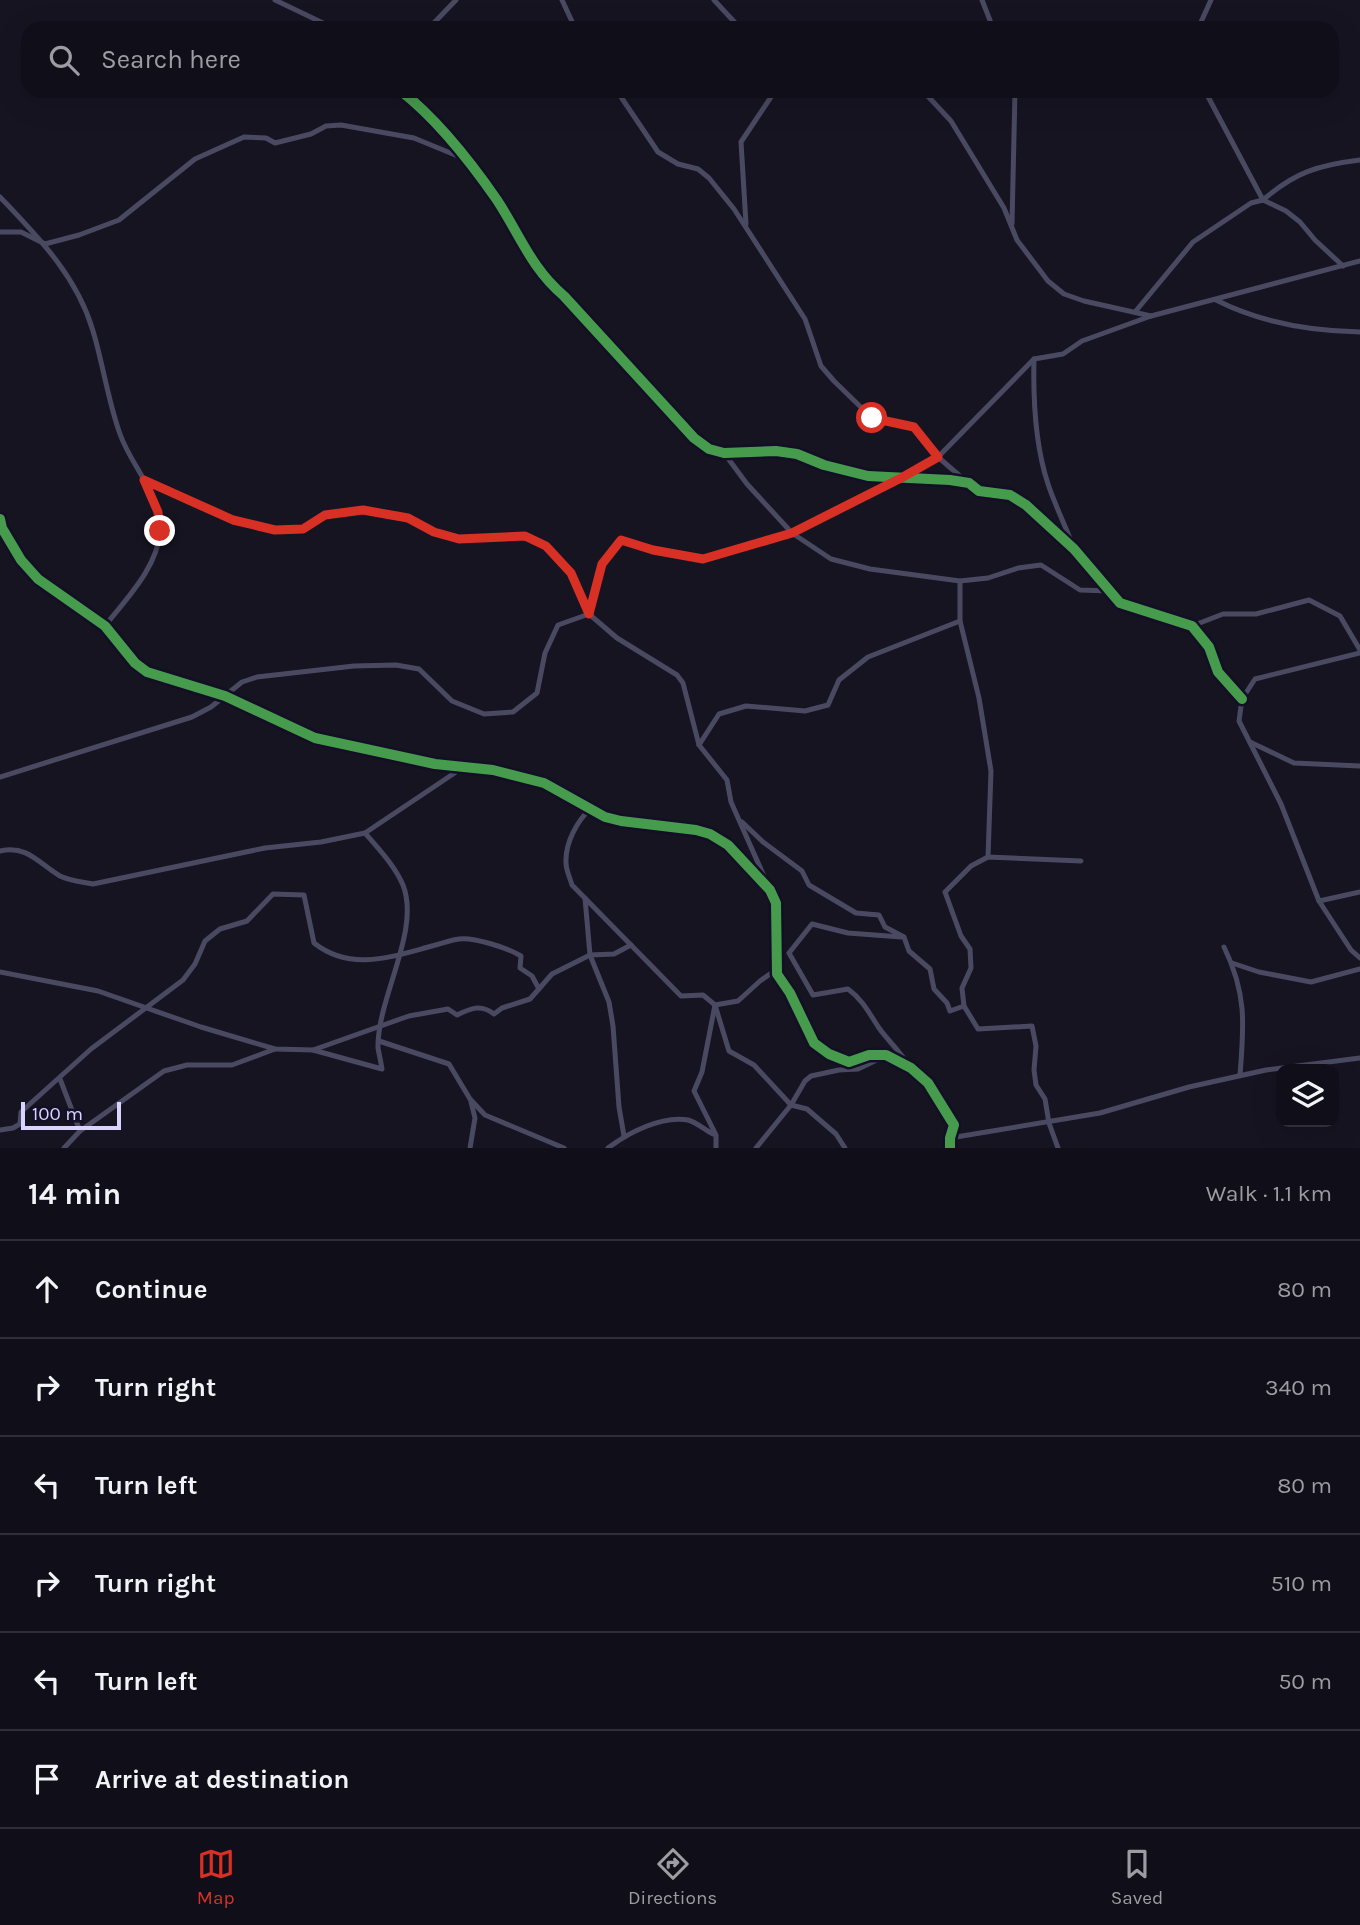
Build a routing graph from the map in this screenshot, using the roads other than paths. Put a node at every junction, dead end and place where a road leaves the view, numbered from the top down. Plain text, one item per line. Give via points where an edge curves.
1 (275, 0) edge
2 (456, 0) edge
3 (562, 0) edge
4 (714, 0) edge
5 (982, 0) edge
6 (1210, 0) edge
7 (319, 21) edge
8 (436, 21) edge
9 (572, 21) edge
10 (734, 21) edge
11 (990, 21) edge
12 (1201, 21) edge
13 (408, 98) edge
14 (622, 98) edge
15 (770, 98) edge
16 (930, 98) edge
17 (1015, 98) edge
18 (1209, 98) edge
19 (466, 159) junction
20 (1360, 160) edge
21 (0, 197) edge
22 (1263, 200) junction
23 (746, 227) junction
24 (1012, 227) junction
25 (0, 232) edge
26 (45, 244) junction
27 (1360, 261) edge
28 (1343, 266) junction
29 (1216, 300) junction
30 (1135, 312) junction
31 (1151, 316) junction
32 (1360, 332) edge
33 (1034, 359) junction
34 (724, 453) junction
35 (938, 457) junction
36 (903, 477) junction
37 (144, 480) junction
38 (969, 483) junction
39 (0, 519) edge
40 (792, 533) junction
41 (1074, 549) junction
42 (960, 581) junction
43 (1111, 591) junction
44 (589, 614) junction
45 (960, 621) junction
46 (105, 626) junction
47 (1192, 626) junction
48 (1360, 651) edge
49 (225, 696) junction
50 (1242, 699) junction
51 (1250, 742) junction
52 (699, 746) junction
53 (1360, 766) edge
54 (462, 768) junction
55 (0, 777) edge
56 (591, 808) junction
57 (740, 819) junction
58 (365, 833) junction
59 (0, 851) edge
60 (988, 857) junction
61 (1081, 861) dead end
62 (770, 890) junction
63 (1360, 892) edge
64 (585, 898) junction
65 (1319, 901) junction
66 (904, 937) junction
67 (631, 946) junction
68 (1224, 947) dead end
69 (398, 954) junction
70 (590, 955) junction
71 (1360, 958) edge
72 (1232, 963) junction
73 (777, 969) junction
74 (1360, 969) edge
75 (0, 972) edge
76 (539, 989) junction
77 (715, 1005) junction
78 (964, 1006) junction
79 (146, 1008) junction
80 (381, 1024) junction
81 (379, 1041) junction
82 (275, 1049) junction
83 (313, 1050) junction
84 (886, 1055) junction
85 (1360, 1058) edge
86 (911, 1069) junction
87 (1240, 1075) junction
88 (60, 1079) junction
89 (470, 1098) junction
90 (791, 1105) junction
91 (1049, 1123) junction
92 (0, 1130) edge
93 (80, 1131) junction
94 (716, 1135) junction
95 (624, 1136) junction
96 (950, 1138) junction
97 (64, 1148) edge
98 (470, 1148) edge
99 (564, 1148) edge
100 (608, 1148) edge
101 (716, 1148) edge
102 (756, 1148) edge
103 (845, 1148) edge
104 (950, 1148) edge
105 (1058, 1148) edge

1 - 7 street
2 - 8 street
3 - 9 street
4 - 10 street
5 - 11 street
6 - 12 street
13 - 19 street
14 - 23 street via 658,152 709,177
15 - 23 street via 741,142
16 - 24 street via 951,121
17 - 24 street
18 - 22 street
19 - 26 street via 414,138 341,125 275,143 244,137 195,159 119,220
19 - 34 street via 546,281 565,296 694,438
20 - 22 street via 1312,168
21 - 26 street
22 - 28 street via 1300,222
22 - 30 street via 1251,203 1194,242
23 - 35 street via 805,319 821,366 872,418 914,427
24 - 30 street via 1048,281 1064,294
25 - 26 street via 21,232
26 - 37 street via 70,277 92,328 120,435
27 - 28 street
28 - 29 street
29 - 31 street
29 - 32 street via 1241,313 1290,326
30 - 31 street
31 - 33 street via 1082,341 1063,354
33 - 35 street
33 - 41 street via 1040,447 1048,483
34 - 36 street via 776,451 868,475
34 - 40 street
35 - 36 street
35 - 38 street
36 - 38 street
36 - 40 street
37 - 44 street via 233,520 275,530 303,529 325,515 363,510 408,518 459,539 525,536 546,546 571,573
37 - 46 street via 158,512 157,547 145,573
38 - 41 street via 979,491 1010,495 1026,505
39 - 46 street via 21,560 38,579
40 - 42 street via 831,559
40 - 44 street via 703,559 621,540 602,564
41 - 43 street
42 - 43 street via 1041,565 1080,590
42 - 45 street
43 - 47 street via 1120,603
44 - 49 street via 558,625 545,653 537,693 513,712 484,713 452,701 419,668 396,665 257,677
44 - 52 street via 617,638 677,675
45 - 52 street via 868,657 839,680 828,705 805,711 746,706 719,714
45 - 60 street via 991,771
46 - 49 street via 147,672
47 - 48 street via 1223,614 1256,614 1309,600 1340,616
47 - 50 street via 1209,648 1219,672
48 - 50 street via 1255,679
49 - 54 street via 315,738
49 - 55 street via 192,717
50 - 51 street via 1239,721
51 - 53 street via 1294,763
51 - 65 street via 1281,804
52 - 57 street via 727,780
54 - 56 street via 493,770 544,783
54 - 58 street
56 - 62 street via 621,821 710,834 728,845
56 - 64 street via 569,841 565,863 572,885
57 - 62 street
57 - 66 street via 802,871 809,885 856,913 879,915 885,927
58 - 59 street via 265,848 93,884 61,876 23,851
58 - 69 street via 402,883 408,903 408,924
60 - 61 street
60 - 78 street via 971,866 945,892 970,949 971,968 962,988
62 - 73 street via 776,903
63 - 65 street
64 - 67 street
64 - 70 street
65 - 71 street
66 - 78 street via 909,951 930,969 934,989 950,1011
66 - 86 street via 848,933 812,924 789,953 813,995 848,989 856,995
67 - 70 street via 614,954
67 - 77 street via 681,996 702,995
68 - 72 street
69 - 76 street via 459,939 477,940 521,956 520,968 532,975
69 - 79 street via 375,960 328,955 314,943 304,895 273,894 247,921 220,929 205,941 183,980
69 - 80 street
70 - 76 street via 552,974
70 - 95 street via 609,1002
72 - 74 street via 1311,982
72 - 87 street via 1244,1009
73 - 77 street via 738,1002
73 - 84 street via 814,1043 849,1062
75 - 79 street via 98,991
76 - 80 street via 530,999 494,1014 474,1007 457,1015 448,1009
77 - 90 street via 729,1051 754,1065
77 - 94 street via 694,1091
78 - 91 street via 978,1029 1032,1026 1036,1085 1045,1098
79 - 82 street
79 - 88 street
80 - 81 street
80 - 83 street
81 - 83 street via 382,1069
81 - 89 street via 449,1064
82 - 83 street
82 - 93 street via 232,1065 187,1065 164,1072
84 - 86 street
84 - 90 street via 858,1069 811,1076
85 - 87 street
86 - 96 street via 943,1104 954,1125
87 - 91 street
88 - 92 street via 21,1112 20,1124
88 - 93 street
89 - 98 street via 475,1118
89 - 99 street via 485,1115
90 - 102 street
90 - 103 street via 807,1109
91 - 96 street
91 - 105 street
93 - 97 street
94 - 95 street via 690,1121 671,1119
94 - 101 street
95 - 100 street
96 - 104 street

